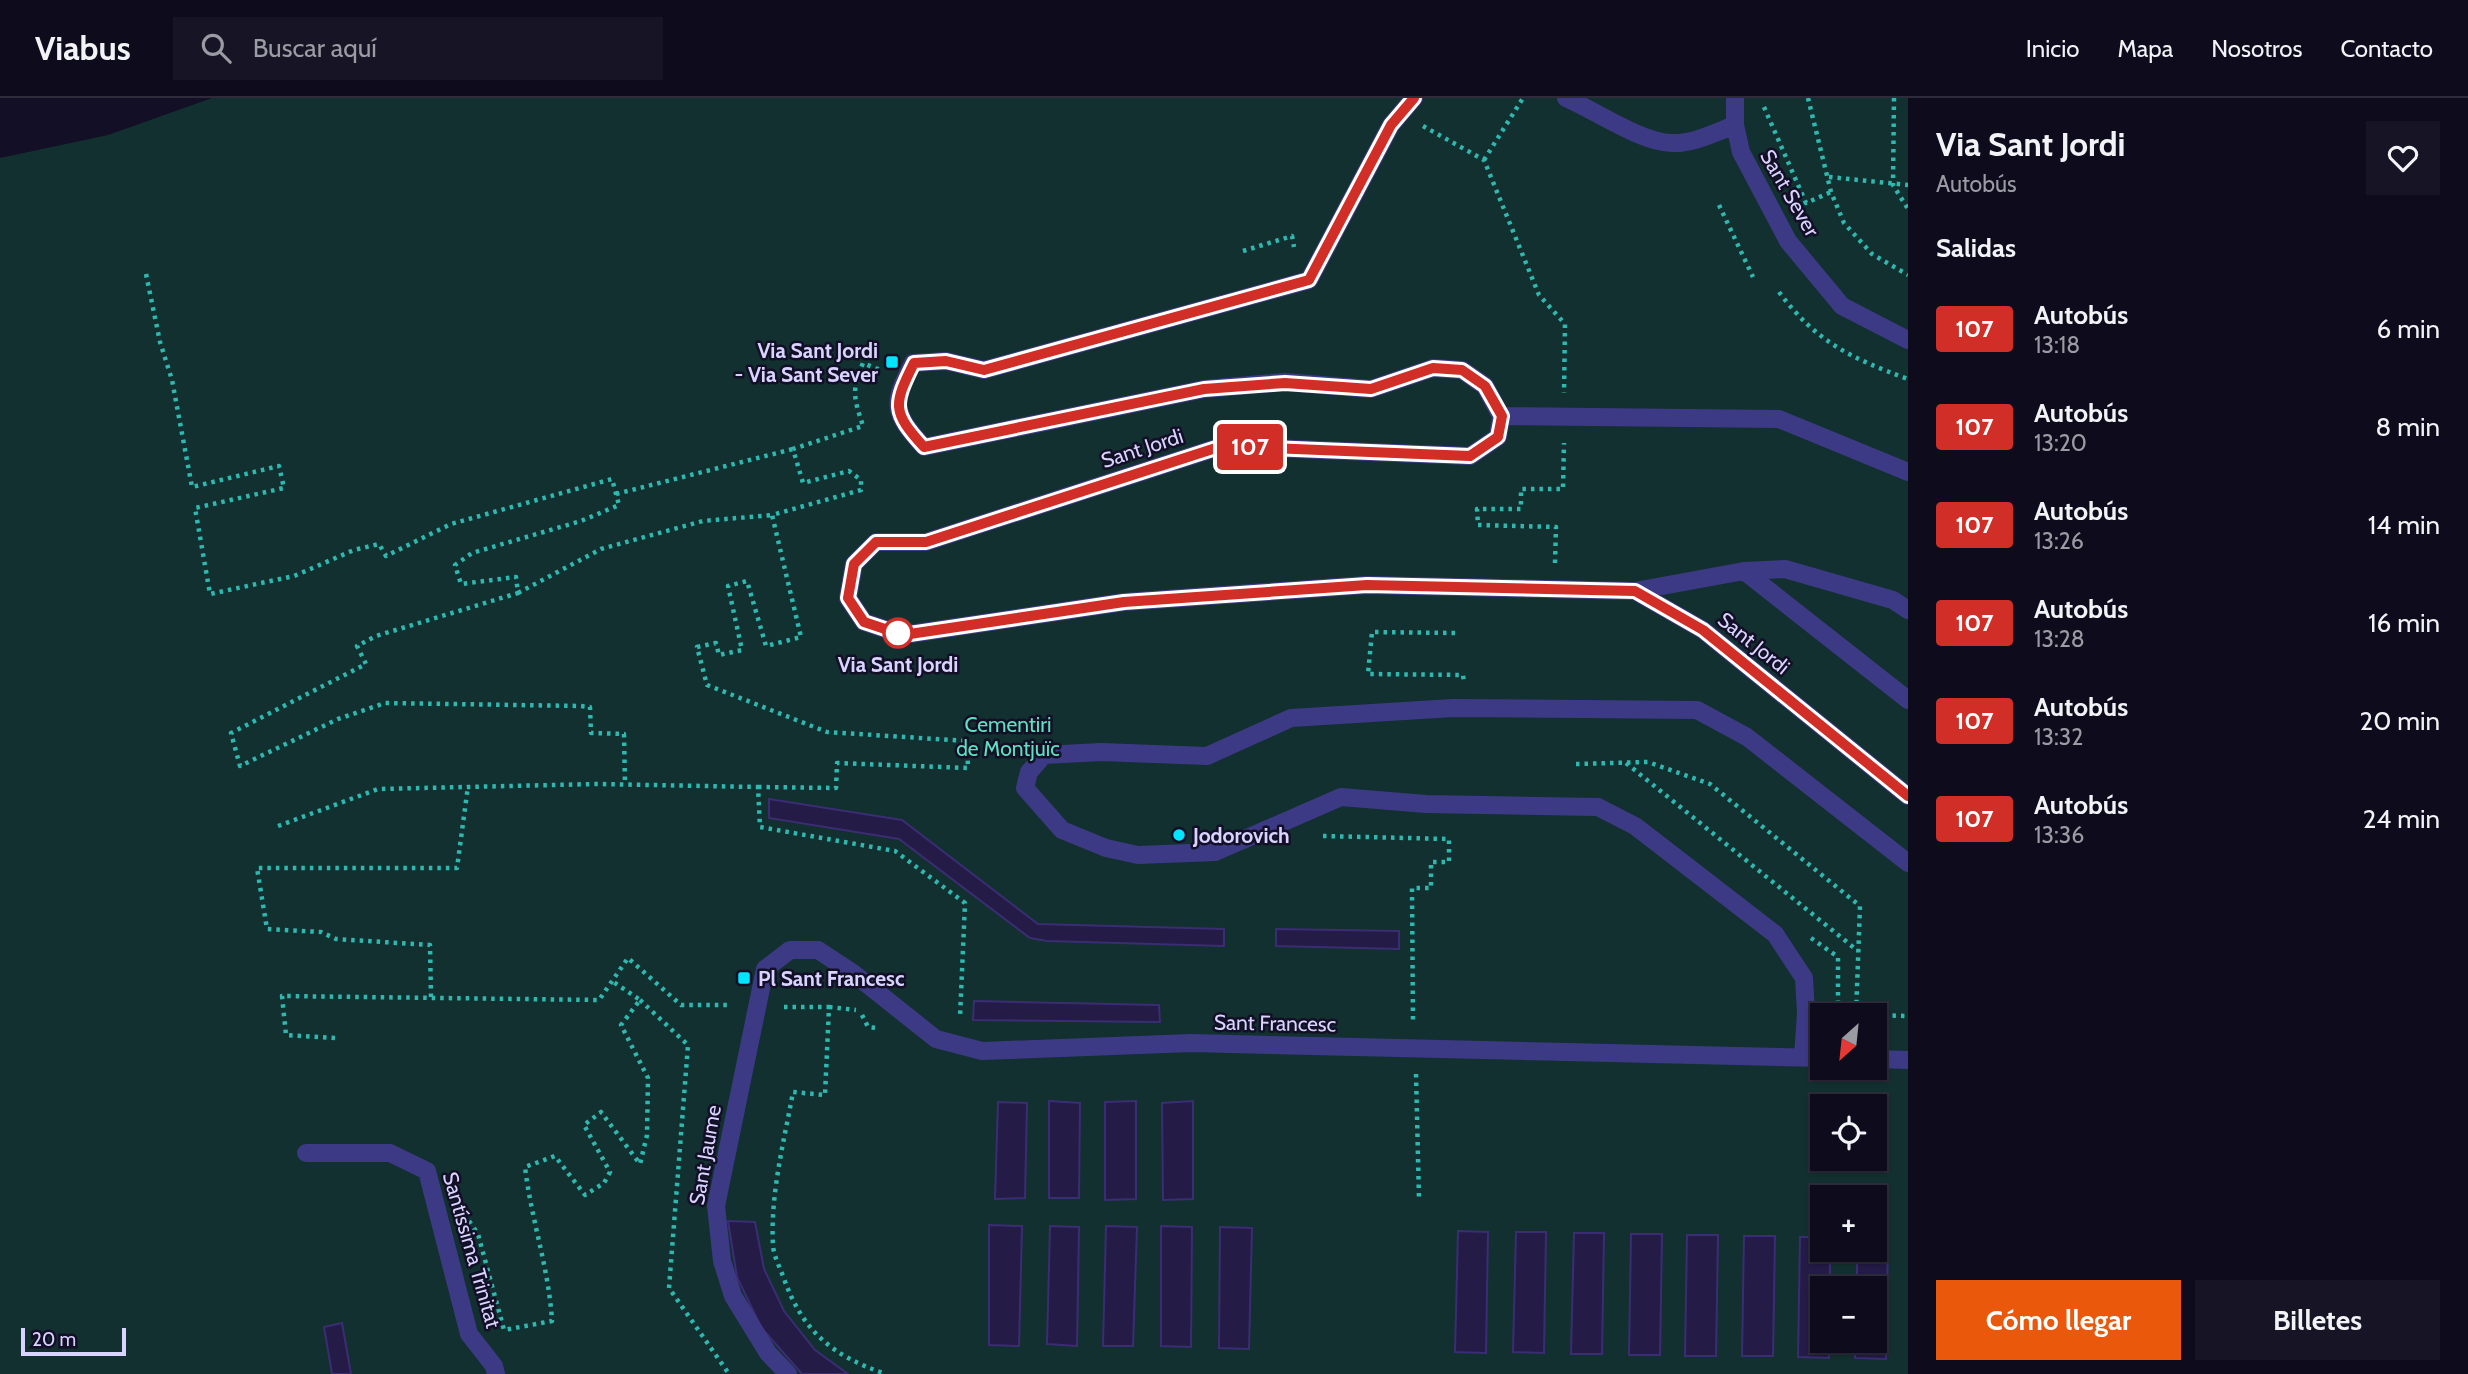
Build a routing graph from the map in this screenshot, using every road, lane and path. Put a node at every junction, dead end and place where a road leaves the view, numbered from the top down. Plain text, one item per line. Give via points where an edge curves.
1 (1414, 98) edge
2 (1523, 98) edge
3 (1566, 98) edge
4 (1735, 98) edge
5 (1759, 98) edge
6 (1808, 98) edge
7 (1894, 98) edge
8 (1735, 125) junction
9 (1432, 132) dead end
10 (1484, 160) junction
11 (1829, 177) junction
12 (1893, 185) junction
13 (1908, 185) edge
14 (1831, 192) junction
15 (1719, 205) dead end
16 (1908, 209) edge
17 (1276, 241) dead end
18 (1243, 251) dead end
19 (146, 274) dead end
20 (1908, 275) edge
21 (1753, 277) dead end
22 (1779, 292) dead end
23 (1908, 340) edge
24 (1564, 368) dead end
25 (858, 373) dead end
26 (1908, 379) edge
27 (1502, 416) junction
28 (1564, 431) dead end
29 (793, 449) junction
30 (1908, 472) edge
31 (616, 494) junction
32 (772, 515) junction
33 (1556, 551) dead end
34 (1744, 571) junction
35 (1635, 591) junction
36 (518, 593) junction
37 (1908, 610) edge
38 (1455, 633) dead end
39 (1448, 676) dead end
40 (1908, 700) edge
41 (1626, 763) junction
42 (1576, 764) dead end
43 (625, 785) junction
44 (468, 786) junction
45 (758, 787) junction
46 (1908, 796) edge
47 (278, 827) dead end
48 (1314, 836) dead end
49 (1908, 863) edge
50 (1858, 951) junction
51 (765, 969) joint
52 (612, 981) junction
53 (962, 993) dead end
54 (431, 997) junction
55 (1410, 997) dead end
56 (639, 1000) junction
57 (1856, 1003) edge
58 (757, 1007) junction
59 (1887, 1016) edge
60 (1908, 1016) edge
61 (335, 1038) dead end
62 (1803, 1057) junction
63 (1810, 1057) edge
64 (1887, 1059) edge
65 (1908, 1060) edge
66 (1417, 1085) dead end
67 (306, 1153) dead end
68 (1419, 1199) dead end
69 (478, 1234) dead end
70 (496, 1374) edge
71 (729, 1374) edge
72 (788, 1374) edge
73 (886, 1374) edge

1 - 27 lane, Sant Jordi via 1391,125 1309,280 984,370 946,361 914,363 898,391 902,422 924,447 1204,389 1285,383 1371,389 1433,368 1462,370 1485,386
2 - 10 path
3 - 8 lane via 1638,133 1672,143
4 - 8 lane, Sant Sever
5 - 14 path via 1807,203
6 - 11 path
7 - 12 path
8 - 23 lane, Sant Sever via 1741,152 1788,241 1842,306
9 - 10 path
10 - 24 path via 1539,295 1565,324
11 - 12 path
11 - 14 path
12 - 13 path
12 - 16 path
14 - 20 path via 1844,223 1872,254
15 - 21 path
17 - 18 path
19 - 31 path via 192,488 279,466 284,488 195,508 210,594 294,576 379,544 386,556 451,524 612,479
22 - 26 path via 1794,314 1826,343
25 - 29 path via 852,394 863,426
27 - 30 lane via 1779,419
27 - 35 lane, Sant Jordi via 1498,437 1470,456 1222,446 926,542 876,542 854,564 848,598 864,622 903,635 1124,602 1367,585
28 - 33 path via 1563,489 1521,489 1521,509 1477,509 1478,525 1556,527
29 - 31 path
29 - 32 path via 803,483 849,471 861,480 861,490
31 - 36 path via 619,505 472,553 455,565 461,584 516,577
32 - 36 path via 703,520 601,550
32 - 45 path via 801,637 765,646 747,581 728,586 742,650 719,655 716,643 697,648 707,685 827,732 967,741 968,768 838,763 836,788
34 - 35 lane
34 - 37 lane via 1785,569 1893,600
34 - 40 lane
35 - 46 lane, Sant Jordi via 1703,630
36 - 43 path via 376,636 357,646 366,664 231,733 240,766 385,702 580,706 590,707 592,733 624,734
38 - 39 path via 1372,632 1368,674
41 - 42 path
41 - 50 path
41 - 50 path via 1648,762 1710,784 1860,906
43 - 44 path
43 - 45 path
44 - 47 path via 378,789
44 - 54 path via 457,868 257,867 267,929 321,932 336,939 430,944
45 - 53 path via 760,827 895,851 965,903
48 - 55 path via 1449,839 1449,862 1431,862 1431,888 1412,888
49 - 62 lane via 1747,737 1697,710 1453,708 1291,719 1207,756 1044,755 1029,772 1025,788 1062,830 1138,855 1215,852 1342,797 1426,804 1598,807 1635,826 1775,934 1804,978
50 - 57 path
51 - 58 lane, Sant Jaume
51 - 62 lane, Sant Francesc via 790,950 818,950 936,1039 982,1051 1191,1044
52 - 54 path via 599,1000
52 - 56 path
52 - 58 path via 628,958 681,1005
54 - 61 path via 282,996 286,1035
56 - 69 path via 621,1025 648,1078 647,1135 640,1164 601,1112 584,1125 610,1172 604,1183 585,1195 555,1156 525,1167 529,1205 550,1288 552,1321 504,1330
56 - 71 path via 688,1045 669,1288
58 - 72 lane, Sant Jaume via 716,1206 722,1261 733,1296 768,1353
58 - 73 path via 829,1007 825,1096 793,1092 773,1206 773,1249 807,1325 832,1350
59 - 60 path
62 - 63 lane, Sant Francesc
64 - 65 lane
66 - 68 path
67 - 70 lane, Santíssima Trinitat via 390,1153 427,1171 469,1334 495,1366

